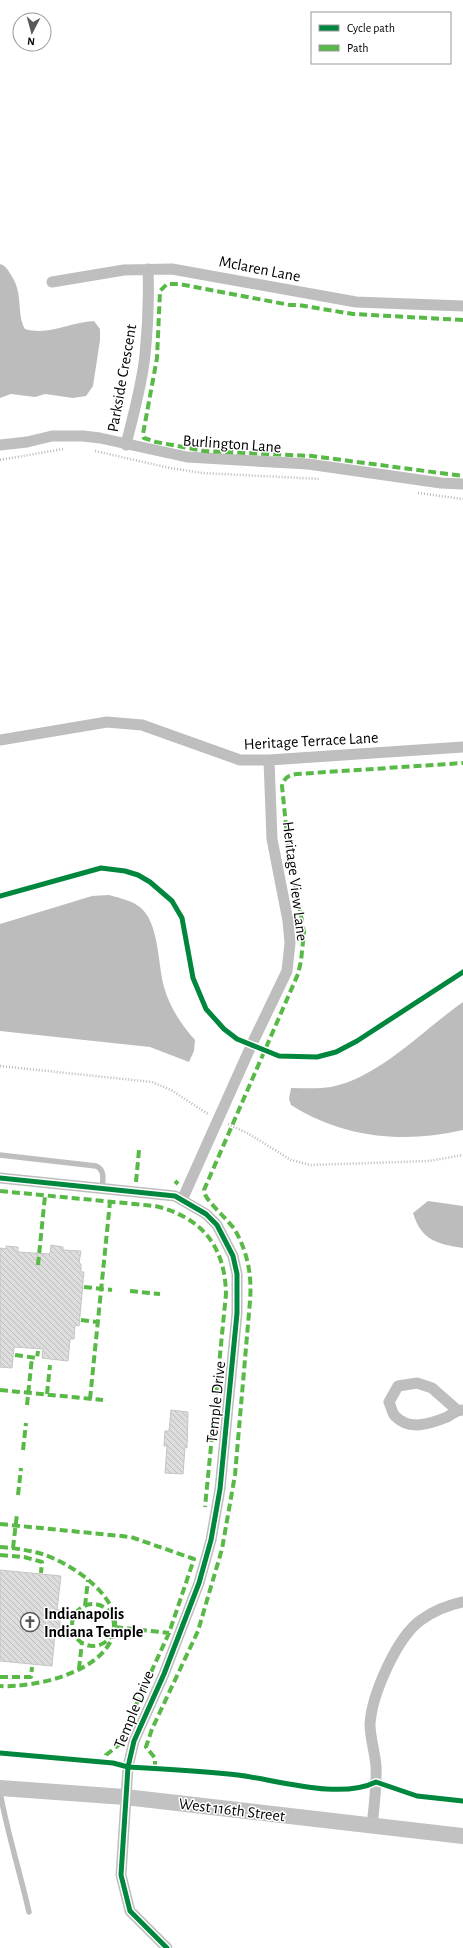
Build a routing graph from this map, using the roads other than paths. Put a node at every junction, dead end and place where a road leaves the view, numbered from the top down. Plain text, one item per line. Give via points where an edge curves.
1 (148, 269) junction
2 (52, 282) dead end
3 (463, 306) edge
4 (0, 445) edge
5 (126, 445) junction
6 (463, 484) edge
7 (0, 740) edge
8 (463, 747) edge
9 (269, 760) junction
10 (0, 1156) edge
11 (0, 1178) edge
12 (102, 1188) junction
13 (182, 1200) junction
14 (460, 1410) edge
15 (463, 1602) edge
16 (0, 1788) edge
17 (0, 1792) edge
18 (126, 1797) junction
19 (372, 1826) junction
20 (463, 1836) edge
21 (30, 1912) dead end
22 (167, 1948) edge

1 - 2 street, Mclaren Lane via 100,272
1 - 3 street, Mclaren Lane via 201,273 356,302
1 - 5 street, Parkside Crescent via 145,356
4 - 5 street, Burlington Lane via 52,436 94,437
5 - 6 street, Burlington Lane via 187,457 308,464
7 - 9 street, Heritage Terrace Lane via 107,722 142,725 240,760
8 - 9 street, Heritage Terrace Lane
9 - 13 street, Heritage View Lane via 272,839 290,943 287,971
10 - 12 lane via 96,1166 103,1173
11 - 12 street, Temple Drive
12 - 13 street, Temple Drive via 158,1193
13 - 18 street, Temple Drive via 206,1214 217,1225 226,1240 237,1274 237,1313 220,1489 211,1540 181,1633 134,1741 128,1767
14 - 14 street via 432,1388 417,1383 398,1386 389,1402 394,1415 405,1423 423,1426
15 - 19 street via 450,1605 421,1620 404,1640 385,1672 373,1702 370,1724 376,1764
16 - 18 main road, West 116th Street
17 - 21 lane
18 - 19 main road, West 116th Street
18 - 22 street, Temple Drive via 121,1875 130,1911
19 - 20 main road, West 116th Street

